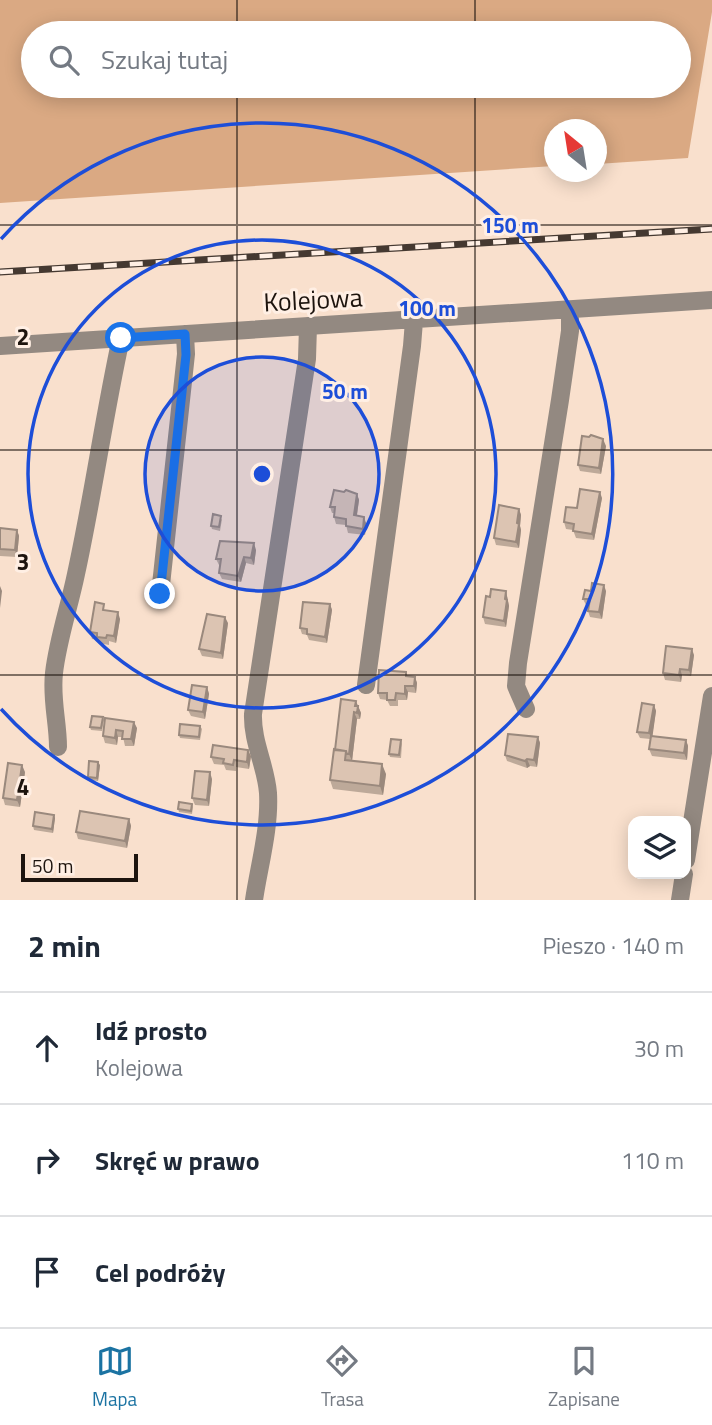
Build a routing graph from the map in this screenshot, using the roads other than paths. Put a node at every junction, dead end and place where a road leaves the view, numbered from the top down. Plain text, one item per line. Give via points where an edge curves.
1 (712, 300) edge
2 (570, 310) junction
3 (414, 321) junction
4 (309, 326) junction
5 (185, 334) junction
6 (121, 338) junction
7 (0, 346) edge
8 (160, 594) dead end
9 (366, 685) dead end
10 (712, 696) edge
11 (526, 709) dead end
12 (58, 747) dead end
13 (691, 828) edge
14 (683, 879) edge
15 (254, 900) edge
16 (680, 900) edge

1 - 2 street, Kolejowa
2 - 3 street, Kolejowa
2 - 11 street via 562,389 519,651 516,686
3 - 4 street, Kolejowa
3 - 9 street
4 - 5 street, Kolejowa
4 - 15 street via 253,714 268,809
5 - 6 street, Kolejowa
5 - 8 street
6 - 7 street, Kolejowa
6 - 12 street via 57,655 53,706
10 - 13 street
14 - 16 street

